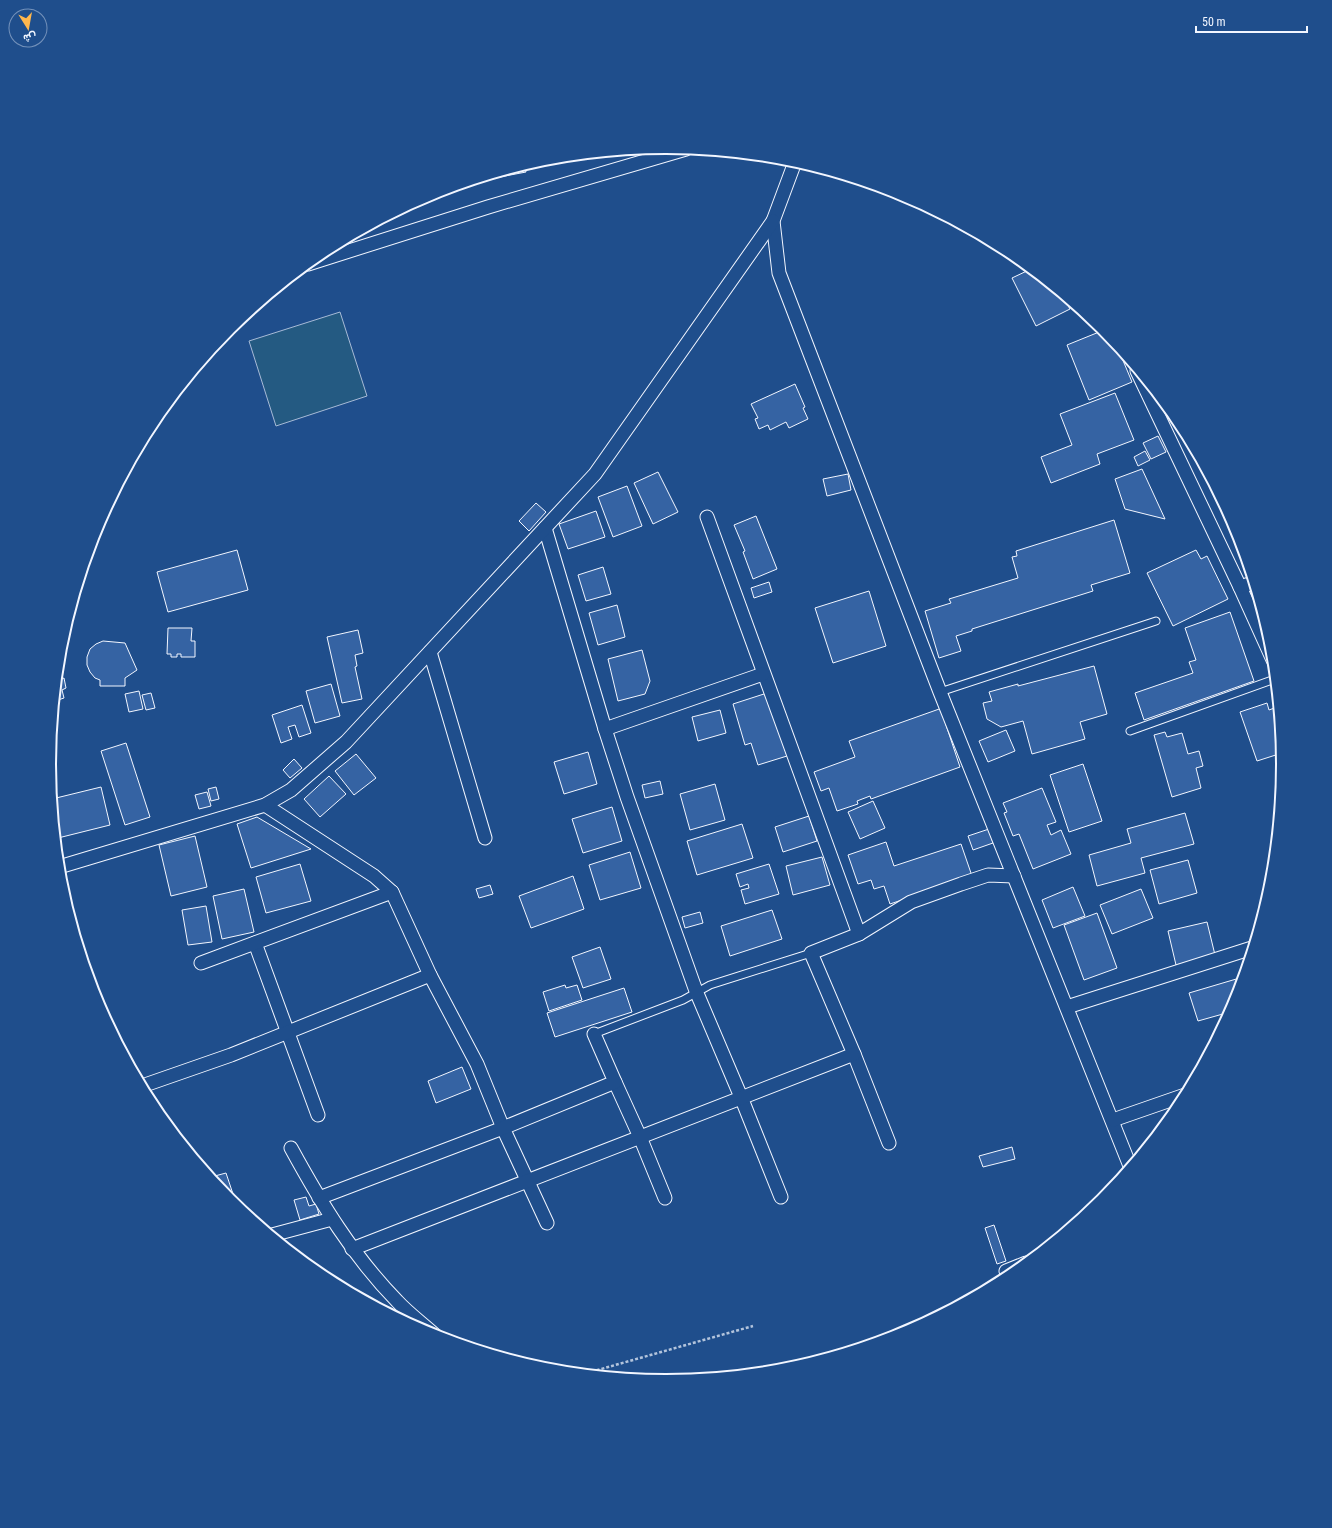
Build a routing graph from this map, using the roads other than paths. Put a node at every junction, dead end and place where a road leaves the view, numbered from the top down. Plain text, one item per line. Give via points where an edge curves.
1 (669, 154) edge
2 (793, 168) edge
3 (773, 221) junction
4 (324, 259) edge
5 (1146, 388) edge
6 (707, 518) dead end
7 (545, 528) junction
8 (1249, 584) edge
9 (1240, 587) junction
10 (1156, 621) dead end
11 (1262, 635) edge
12 (430, 652) junction
13 (763, 674) junction
14 (1270, 681) edge
15 (940, 692) junction
16 (605, 729) junction
17 (1130, 731) dead end
18 (265, 804) junction
19 (485, 838) dead end
20 (65, 865) edge
21 (1014, 876) junction
22 (392, 892) junction
23 (859, 934) junction
24 (255, 943) junction
25 (1247, 950) edge
26 (810, 953) junction
27 (201, 963) dead end
28 (430, 975) junction
29 (696, 991) junction
30 (1067, 1007) junction
31 (288, 1032) junction
32 (594, 1034) joint
33 (854, 1054) junction
34 (615, 1082) junction
35 (147, 1084) edge
36 (741, 1097) junction
37 (1176, 1098) edge
38 (318, 1115) dead end
39 (1113, 1120) junction
40 (503, 1128) junction
41 (640, 1137) junction
42 (889, 1143) dead end
43 (291, 1148) dead end
44 (1128, 1162) edge
45 (527, 1180) junction
46 (780, 1197) dead end
47 (319, 1198) junction
48 (665, 1198) dead end
49 (332, 1219) junction
50 (547, 1223) dead end
51 (277, 1234) edge
52 (352, 1249) junction
53 (421, 1322) edge

1 - 4 street
2 - 3 street
3 - 7 street via 596,474
3 - 15 street via 779,273
5 - 9 street
6 - 13 street
7 - 12 street
7 - 16 street
8 - 9 street
9 - 11 street
10 - 15 lane
12 - 18 street via 346,742 291,790
12 - 19 street
13 - 16 street
13 - 23 street
14 - 17 lane
15 - 21 street
16 - 29 street
18 - 20 street
18 - 22 street via 374,876
21 - 23 street via 988,876 911,902
21 - 30 street
22 - 24 street
22 - 28 street
23 - 26 street
24 - 27 street
24 - 31 street
25 - 30 street
26 - 29 lane
26 - 33 street
28 - 31 street
28 - 40 street via 477,1064
29 - 32 lane via 683,1000
29 - 36 street
30 - 39 street
31 - 35 street
31 - 38 street
32 - 34 street
33 - 36 street
33 - 42 street
34 - 40 street
34 - 41 street
36 - 41 street
36 - 46 street
37 - 39 street
39 - 44 street
40 - 45 street
40 - 47 street
41 - 45 street
41 - 48 street
43 - 47 street
45 - 50 street
45 - 52 street
47 - 49 street
49 - 51 street
49 - 52 street
52 - 53 street via 397,1301

